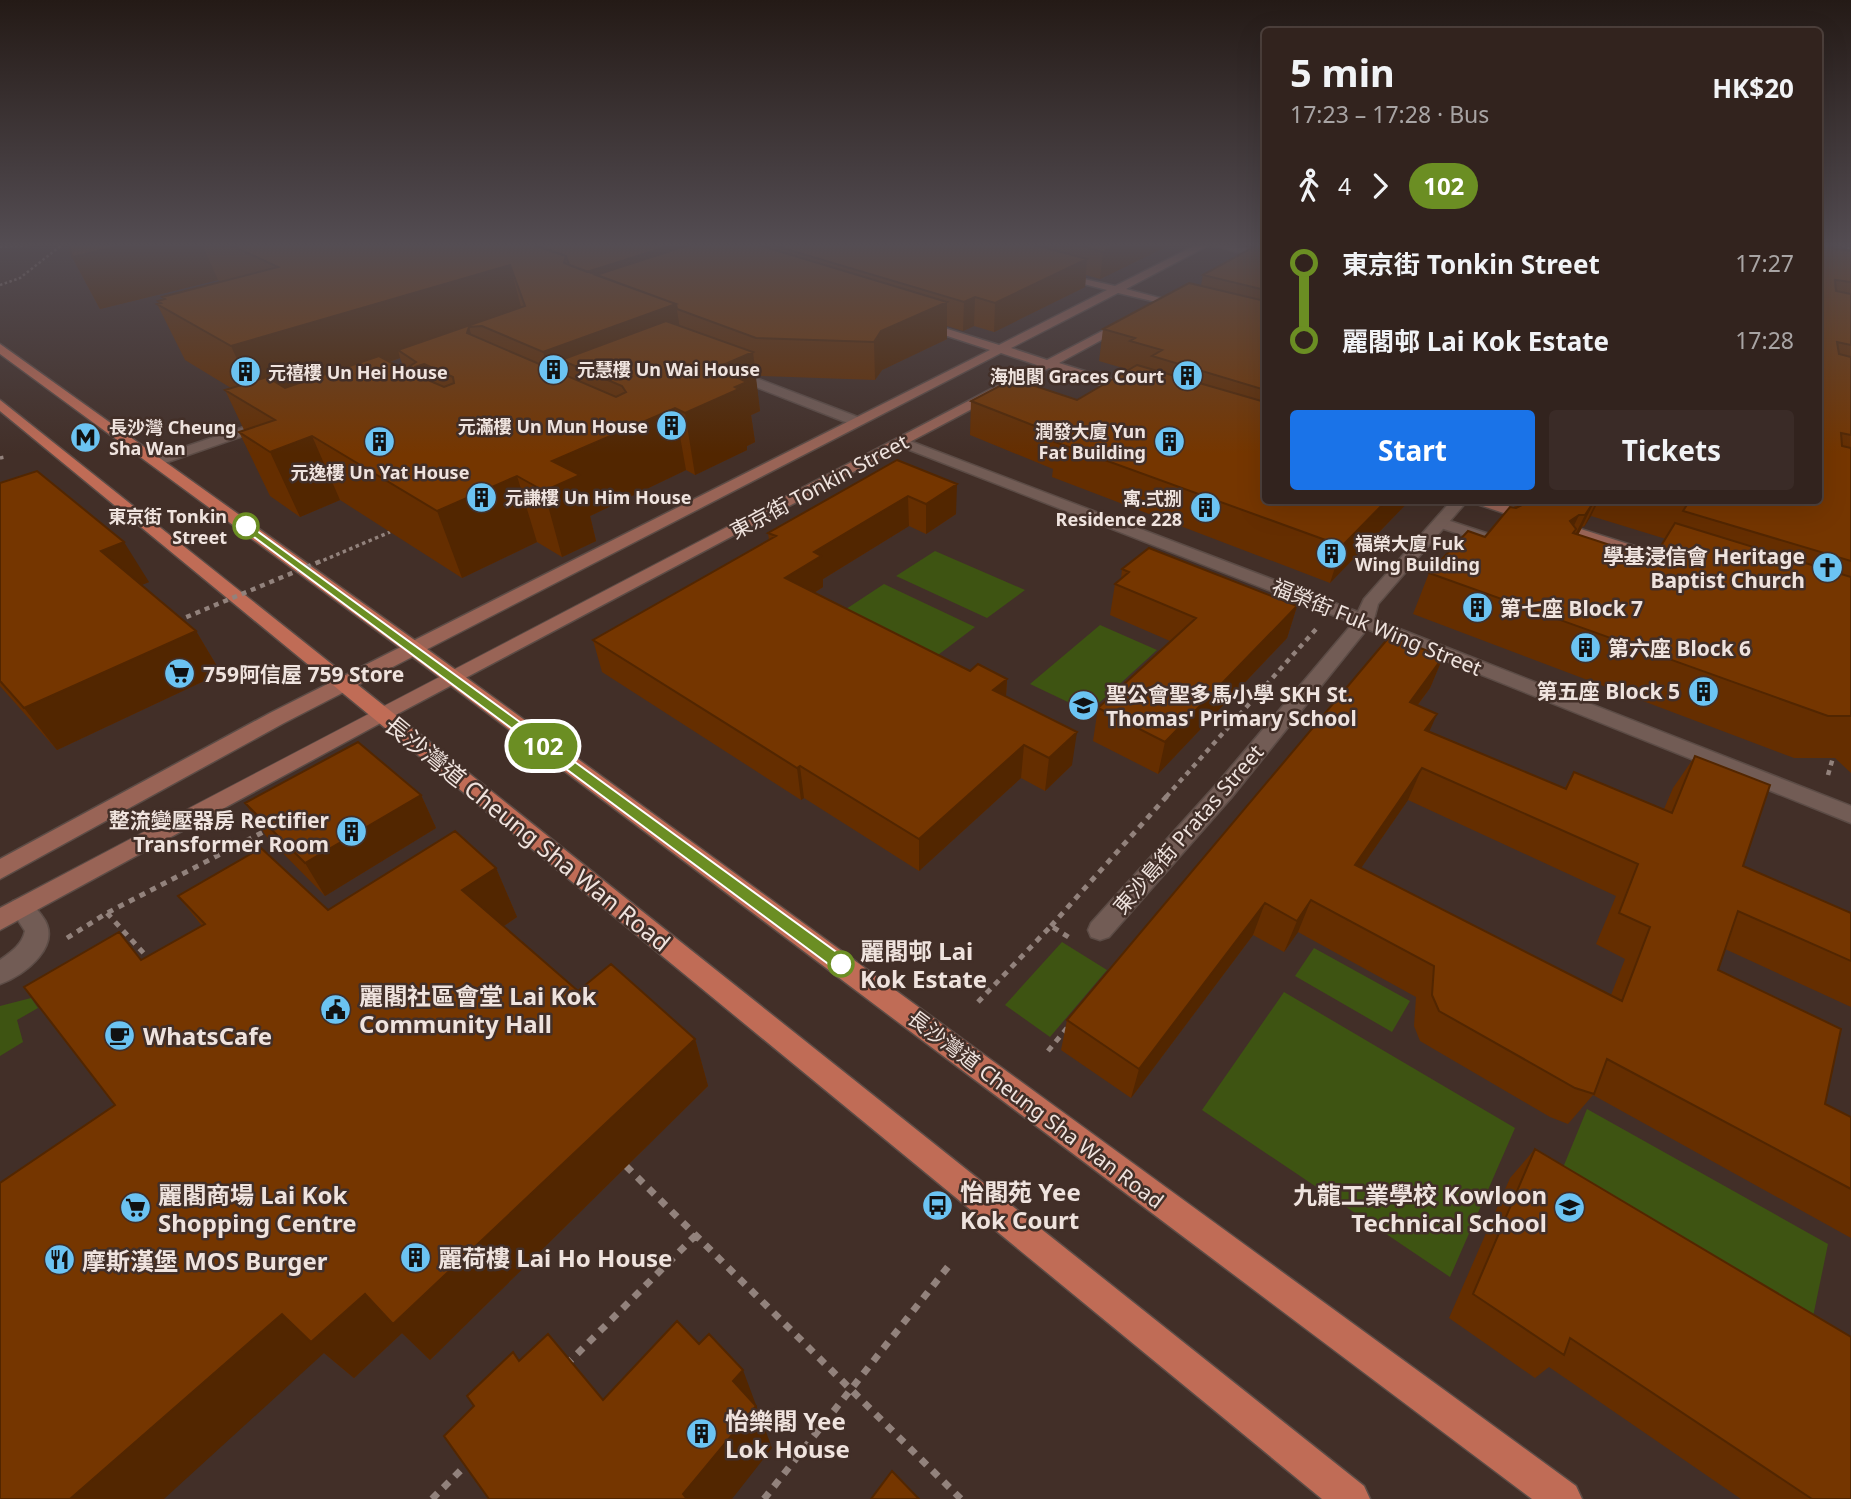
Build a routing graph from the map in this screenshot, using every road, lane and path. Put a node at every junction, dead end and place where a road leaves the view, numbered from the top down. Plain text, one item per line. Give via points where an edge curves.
1 (1072, 314) edge
2 (1134, 318) edge
3 (910, 321) edge
4 (0, 348) edge
5 (1003, 349) junction
6 (1051, 364) junction
7 (713, 366) edge
8 (1149, 396) edge
9 (0, 404) edge
10 (274, 422) edge
11 (858, 422) junction
12 (902, 442) junction
13 (157, 461) junction
14 (1458, 504) edge
15 (1484, 504) edge
16 (1441, 523) junction
17 (390, 532) edge
18 (1497, 541) edge
19 (1609, 544) junction
20 (1598, 560) edge
21 (1696, 571) edge
22 (1364, 621) junction
23 (1305, 622) dead end
24 (166, 625) edge
25 (413, 648) junction
26 (452, 678) junction
27 (343, 684) junction
28 (381, 714) junction
29 (1835, 751) edge
30 (1820, 803) junction
31 (1851, 815) edge
32 (278, 824) edge
33 (0, 870) edge
34 (107, 913) junction
35 (11, 914) edge
36 (1051, 926) junction
37 (1100, 930) dead end
38 (1074, 940) dead end
39 (59, 943) dead end
40 (153, 964) edge
41 (0, 973) edge
42 (978, 1002) dead end
43 (1074, 1020) edge
44 (1048, 1051) dead end
45 (626, 1166) dead end
46 (696, 1235) junction
47 (951, 1263) dead end
48 (559, 1372) edge
49 (851, 1390) junction
50 (471, 1460) edge
51 (432, 1499) edge
52 (764, 1499) edge
53 (961, 1499) edge
54 (1350, 1499) edge
55 (1563, 1499) edge

1 - 5 main road, 東京街 Tonkin Street
2 - 6 main road, 東京街 Tonkin Street
3 - 5 main road
4 - 13 main road, 長沙灣道 Cheung Sha Wan Road
5 - 6 main road
5 - 11 main road, 東京街 Tonkin Street
6 - 8 main road
6 - 12 main road, 東京街 Tonkin Street
7 - 11 street
9 - 27 main road, 長沙灣道 Cheung Sha Wan Road
10 - 13 street
11 - 25 main road, 東京街 Tonkin Street
12 - 22 street, 福榮街 Fuk Wing Street
12 - 26 main road, 東京街 Tonkin Street
13 - 25 main road, 長沙灣道 Cheung Sha Wan Road
14 - 16 street, 東沙島街 Pratas Street
15 - 19 main road
16 - 18 street
16 - 22 street, 東沙島街 Pratas Street via 1370,603
17 - 24 path, bridge
19 - 20 street
19 - 21 main road
22 - 30 street, 福榮街 Fuk Wing Street
22 - 37 street, 東沙島街 Pratas Street via 1223,792
23 - 36 path via 1318,627
25 - 26 main road, 長沙灣道 Cheung Sha Wan Road
25 - 27 main road, 東京街 Tonkin Street
26 - 28 main road, 東京街 Tonkin Street
26 - 55 main road, 長沙灣道 Cheung Sha Wan Road
27 - 28 main road, 長沙灣道 Cheung Sha Wan Road
27 - 33 main road, 東京街 Tonkin Street
28 - 35 main road, 東京街 Tonkin Street
28 - 54 main road, 長沙灣道 Cheung Sha Wan Road
29 - 30 path
30 - 31 street, 福榮街 Fuk Wing Street
32 - 34 path
34 - 39 path
34 - 40 path
35 - 41 street via 38,929 37,939 22,959
36 - 38 path
36 - 42 path
43 - 44 path
45 - 46 path
46 - 48 path
46 - 49 path
47 - 49 path
49 - 52 path
49 - 53 path
50 - 51 path

